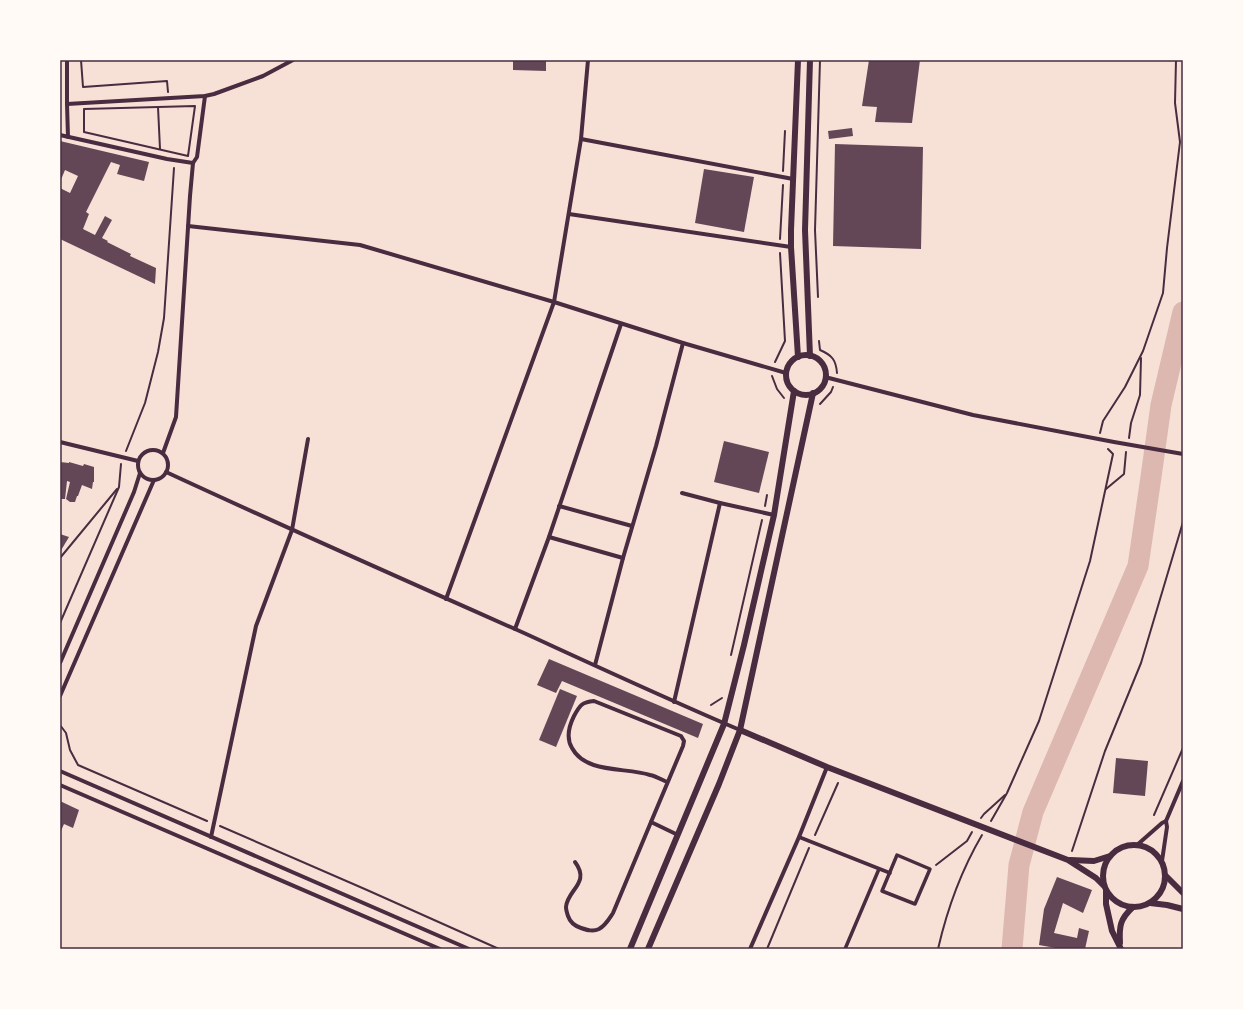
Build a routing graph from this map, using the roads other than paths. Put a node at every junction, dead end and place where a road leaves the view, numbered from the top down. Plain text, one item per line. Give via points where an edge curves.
1 (67, 60) edge
2 (294, 60) edge
3 (588, 60) edge
4 (798, 60) edge
5 (810, 60) edge
6 (205, 96) junction
7 (67, 104) junction
8 (60, 135) edge
9 (68, 136) junction
10 (581, 139) junction
11 (193, 163) junction
12 (793, 179) junction
13 (569, 214) junction
14 (188, 226) junction
15 (791, 247) junction
16 (554, 302) junction
17 (622, 324) junction
18 (683, 343) junction
19 (810, 356) junction
20 (798, 357) junction
21 (786, 373) junction
22 (825, 377) junction
23 (794, 391) junction
24 (813, 393) junction
25 (308, 439) dead end
26 (60, 442) edge
27 (163, 453) junction
28 (1183, 454) edge
29 (138, 461) junction
30 (166, 472) junction
31 (140, 473) junction
32 (154, 480) junction
33 (682, 493) dead end
34 (720, 503) junction
35 (559, 506) junction
36 (774, 515) junction
37 (632, 526) junction
38 (292, 530) junction
39 (549, 537) junction
40 (623, 558) junction
41 (446, 599) junction
42 (514, 629) junction
43 (60, 663) edge
44 (595, 665) junction
45 (60, 696) edge
46 (674, 702) junction
47 (724, 724) junction
48 (740, 730) junction
49 (827, 767) junction
50 (60, 771) edge
51 (1183, 781) edge
52 (667, 782) junction
53 (60, 785) edge
54 (1166, 821) junction
55 (651, 822) junction
56 (678, 835) junction
57 (211, 837) junction
58 (799, 837) junction
59 (1137, 845) junction
60 (1110, 856) junction
61 (1066, 859) junction
62 (1162, 861) junction
63 (574, 862) dead end
64 (879, 869) junction
65 (890, 873) junction
66 (1166, 876) junction
67 (1105, 888) junction
68 (1183, 893) edge
69 (1150, 903) junction
70 (1133, 907) junction
71 (1183, 910) edge
72 (1121, 948) edge
73 (440, 949) edge
74 (470, 949) edge
75 (630, 949) edge
76 (648, 949) edge
77 (750, 949) edge
78 (845, 949) edge

1 - 7 street
2 - 6 street via 263,76
3 - 10 street
4 - 12 street
5 - 19 street via 805,230
6 - 7 street
6 - 11 street via 197,157
7 - 9 street
8 - 9 street
9 - 11 street
10 - 12 street
10 - 13 street
11 - 14 street
12 - 15 street
13 - 15 street
13 - 16 street
14 - 16 street via 360,245
14 - 27 street via 176,417
15 - 20 street
16 - 17 street
16 - 41 street
17 - 18 street
17 - 35 street
18 - 21 street
18 - 37 street
19 - 20 street
19 - 22 street via 822,363
20 - 21 street via 790,363
21 - 23 street via 788,383
22 - 24 street via 821,387
22 - 28 street via 973,415
23 - 24 street via 803,394
23 - 36 street
24 - 48 street
25 - 38 street
26 - 29 street
27 - 29 street via 146,451
27 - 30 street via 168,464
29 - 31 street via 137,468
30 - 32 street via 161,478
30 - 38 street
31 - 32 street via 146,479
31 - 43 street
32 - 45 street
33 - 34 street
34 - 36 street
34 - 46 street
35 - 37 street
35 - 39 street
36 - 47 street
37 - 40 street
38 - 41 street
38 - 57 street via 256,626
39 - 40 street
39 - 42 street
40 - 44 street
41 - 42 street
42 - 44 street
44 - 46 street
46 - 47 street
47 - 48 street
47 - 56 street
48 - 49 street
48 - 76 street
49 - 58 street
49 - 61 street
50 - 57 street
51 - 54 street
52 - 52 street via 683,746 681,736 594,701 579,706 568,733 574,754 596,766 650,774
52 - 55 street
53 - 73 street
54 - 59 street
54 - 62 street
55 - 56 street
55 - 63 street via 613,912 607,923 598,930 589,931 569,920 566,907 580,877 580,868
56 - 75 street
57 - 74 street
58 - 64 street
58 - 77 street
59 - 60 street via 1122,847
59 - 62 street via 1145,846
60 - 61 street via 1094,860
60 - 67 street via 1103,870
61 - 67 street via 1096,878
62 - 66 street
64 - 65 street
64 - 78 street
65 - 65 street via 882,891 915,904 930,868 897,855
66 - 68 street
66 - 69 street via 1162,890
67 - 70 street via 1118,903
67 - 72 street via 1112,931
69 - 70 street
69 - 71 street
70 - 72 street via 1120,924

